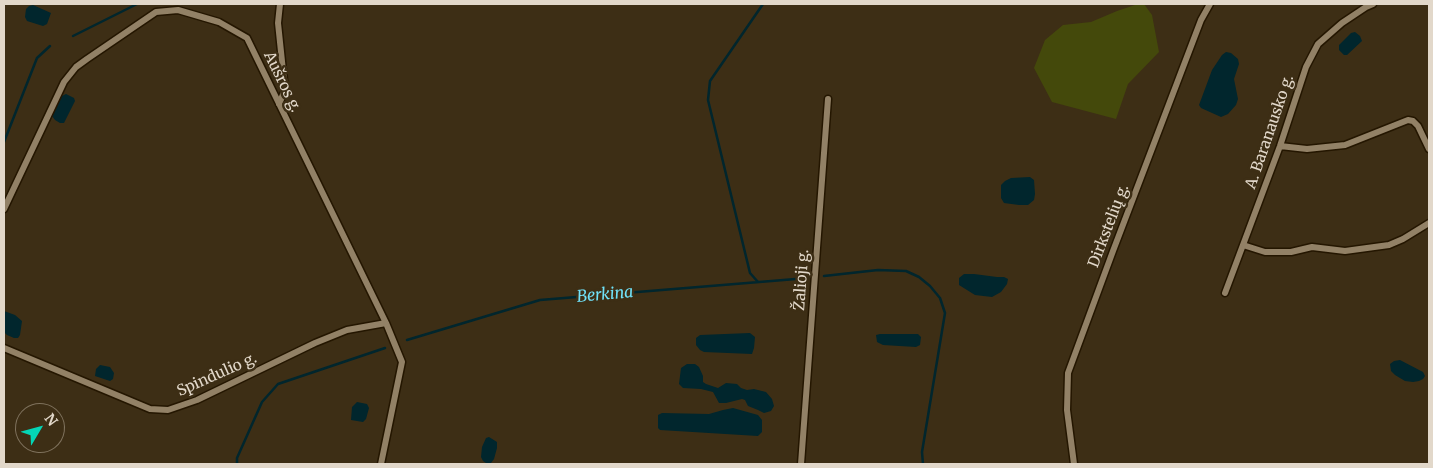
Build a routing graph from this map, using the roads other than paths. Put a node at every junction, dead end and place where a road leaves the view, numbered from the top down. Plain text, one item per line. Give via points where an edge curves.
1 (280, 4) edge
2 (1210, 4) edge
3 (1373, 4) edge
4 (828, 98) dead end
5 (279, 104) junction
6 (1280, 146) junction
7 (1429, 149) edge
8 (4, 210) edge
9 (1429, 223) edge
10 (1242, 245) junction
11 (1224, 293) dead end
12 (386, 323) junction
13 (4, 348) edge
14 (381, 464) edge
15 (801, 464) edge
16 (1074, 464) edge

1 - 5 street via 278,23 285,90
2 - 16 street, Dirkstelių g. via 1197,28 1068,373 1067,410
3 - 6 street, A. Baranausko g. via 1342,23 1318,44 1306,67
4 - 15 street, Žalioji g.
5 - 8 street, Aušros g. via 247,38 220,22 178,10 156,12 76,67 64,82
5 - 12 street, Aušros g.
6 - 7 street via 1307,149 1345,145 1403,121 1413,121
6 - 10 street, A. Baranausko g.
9 - 10 street via 1389,245 1345,251 1312,246 1292,252 1265,252
10 - 11 street, A. Baranausko g.
12 - 13 street, Spindulio g. via 347,330 197,400 168,410 150,409
12 - 14 street, Aušros g. via 402,362

